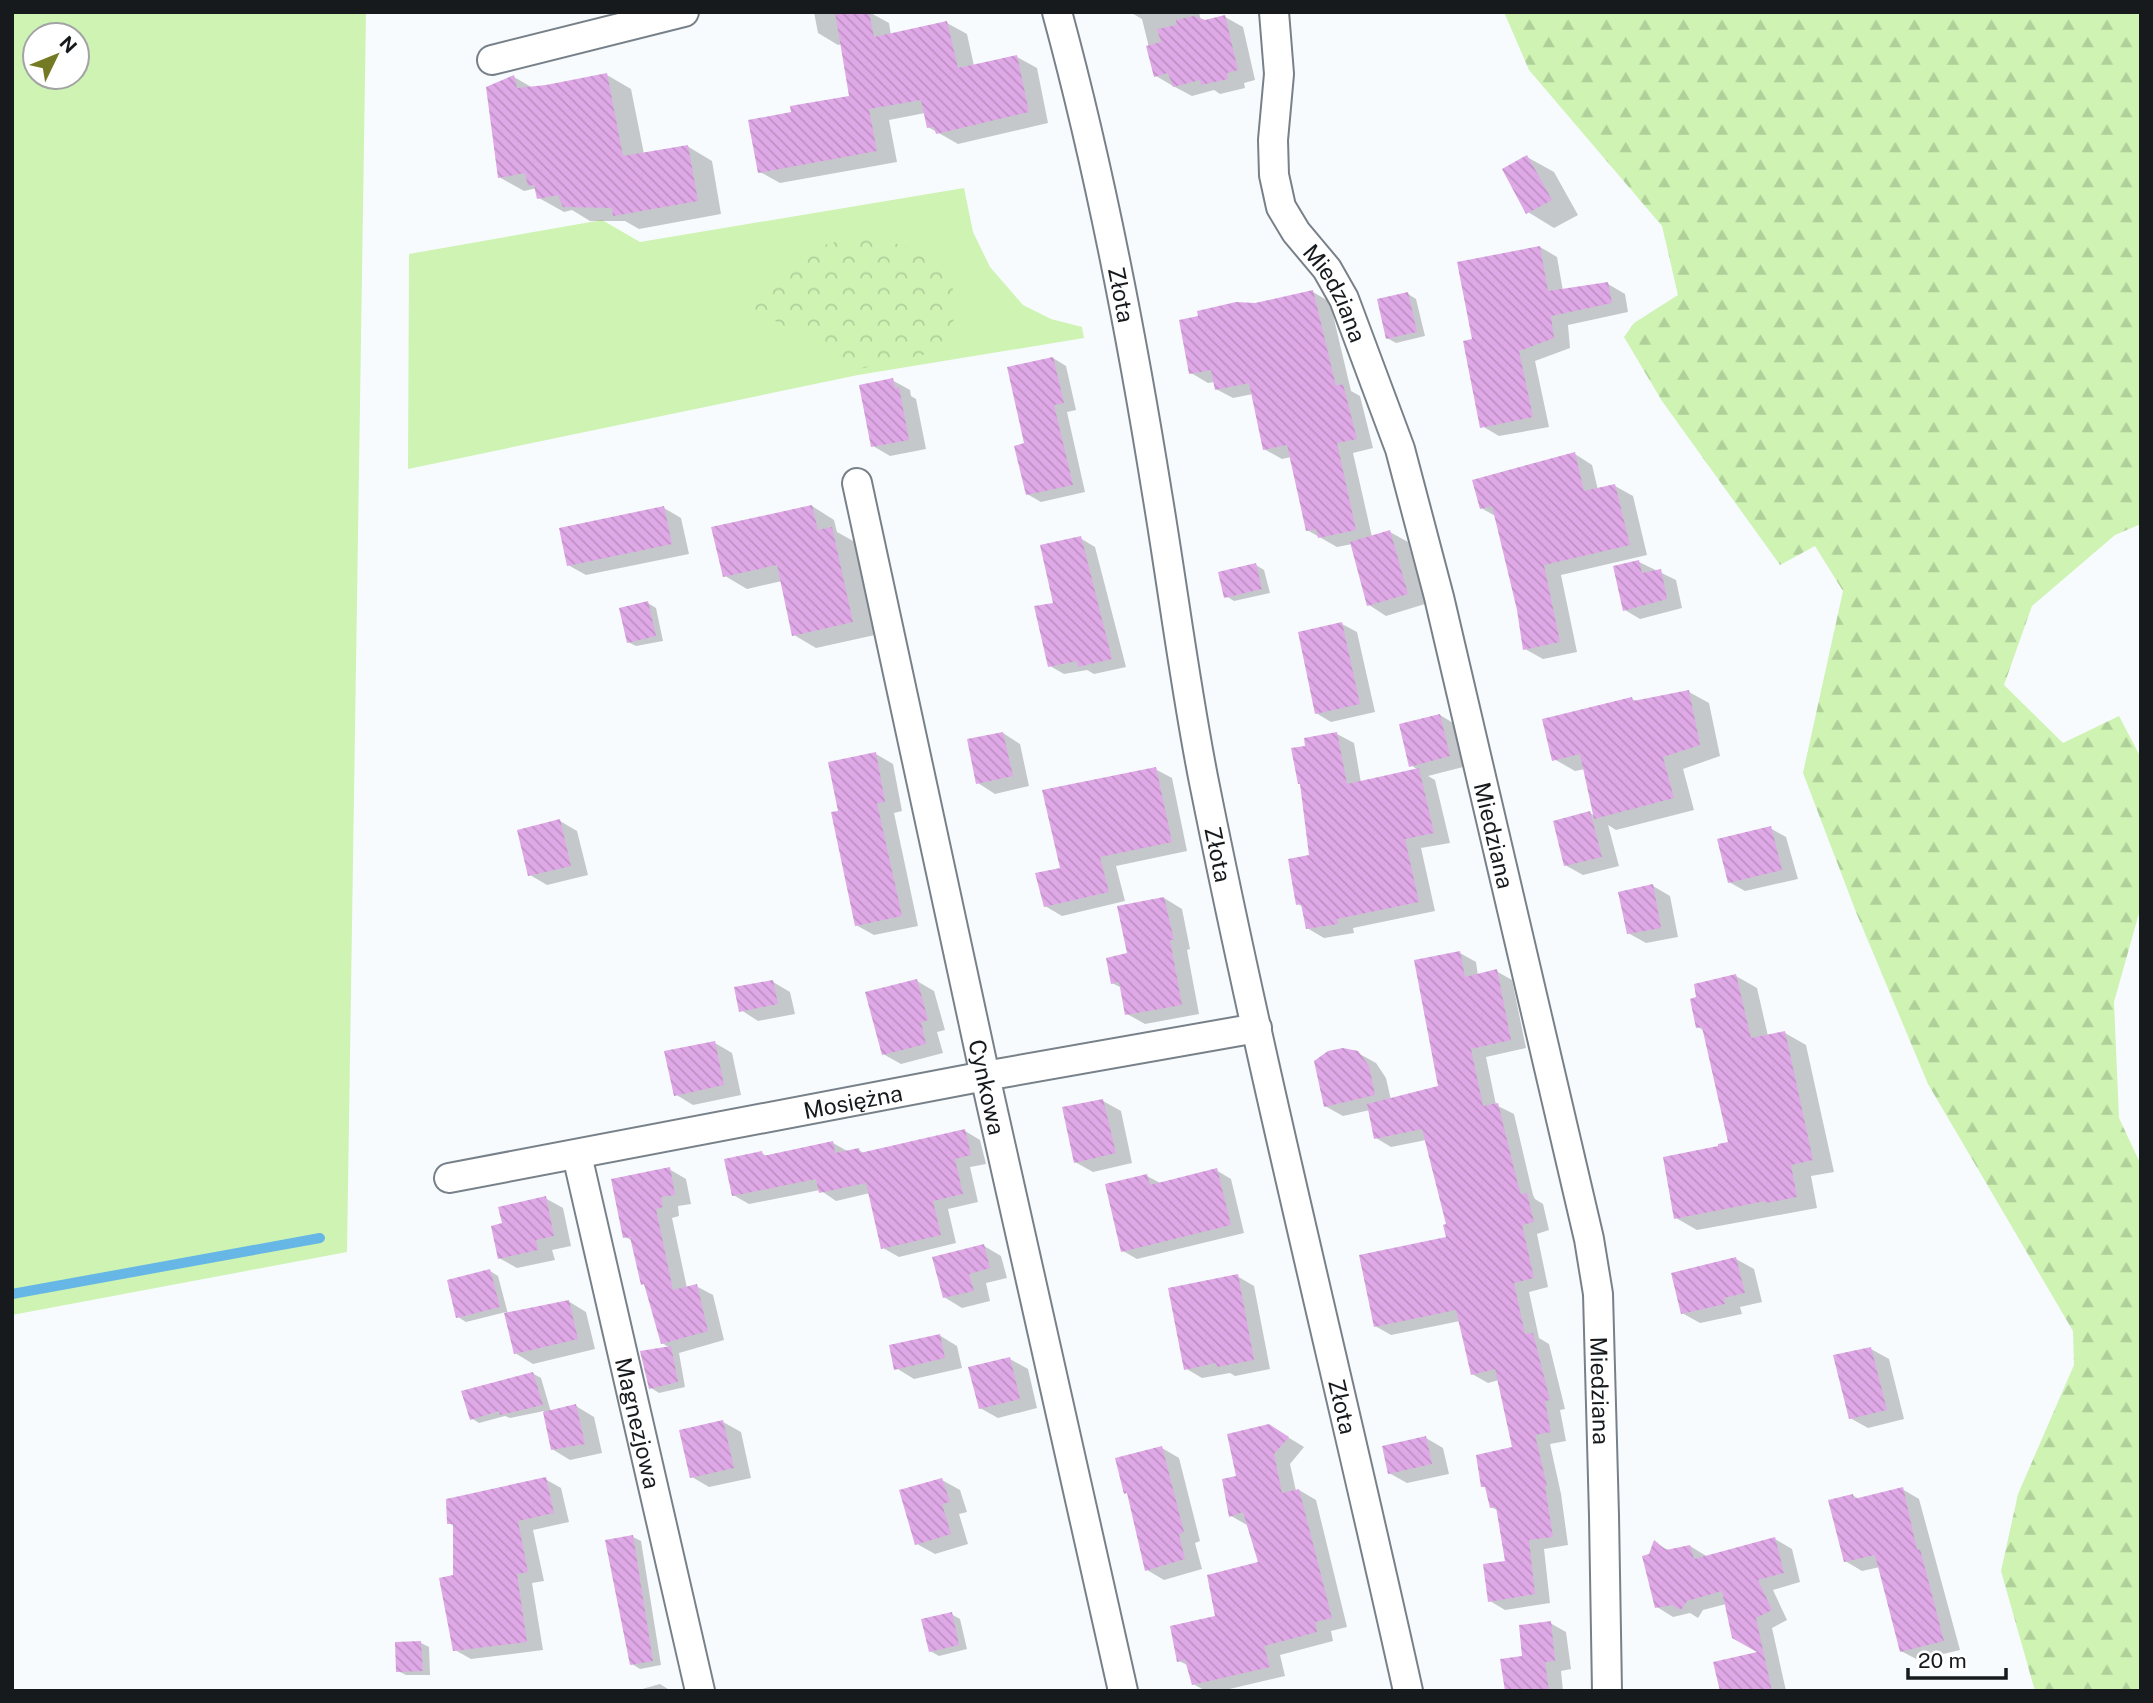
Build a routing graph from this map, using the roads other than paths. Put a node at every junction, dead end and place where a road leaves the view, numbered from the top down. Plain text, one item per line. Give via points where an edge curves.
1 (684, 12) edge
2 (1057, 12) edge
3 (1274, 12) edge
4 (492, 60) dead end
5 (857, 483) dead end
6 (1257, 1028) junction
7 (985, 1076) junction
8 (577, 1155) junction
9 (449, 1178) dead end
10 (700, 1691) edge
11 (1123, 1691) edge
12 (1408, 1691) edge
13 (1607, 1691) edge

1 - 4 street
2 - 6 street, Złota via 1110,228 1204,780
3 - 13 street, Miedziana via 1279,74 1274,175 1281,207 1328,269 1343,299 1400,449 1445,621 1589,1239 1598,1294
5 - 7 street, Cynkowa
6 - 7 street, Mosiężna
6 - 12 street, Złota
7 - 8 street, Mosiężna
7 - 11 street, Cynkowa
8 - 9 street, Mosiężna
8 - 10 street, Magnezjowa

